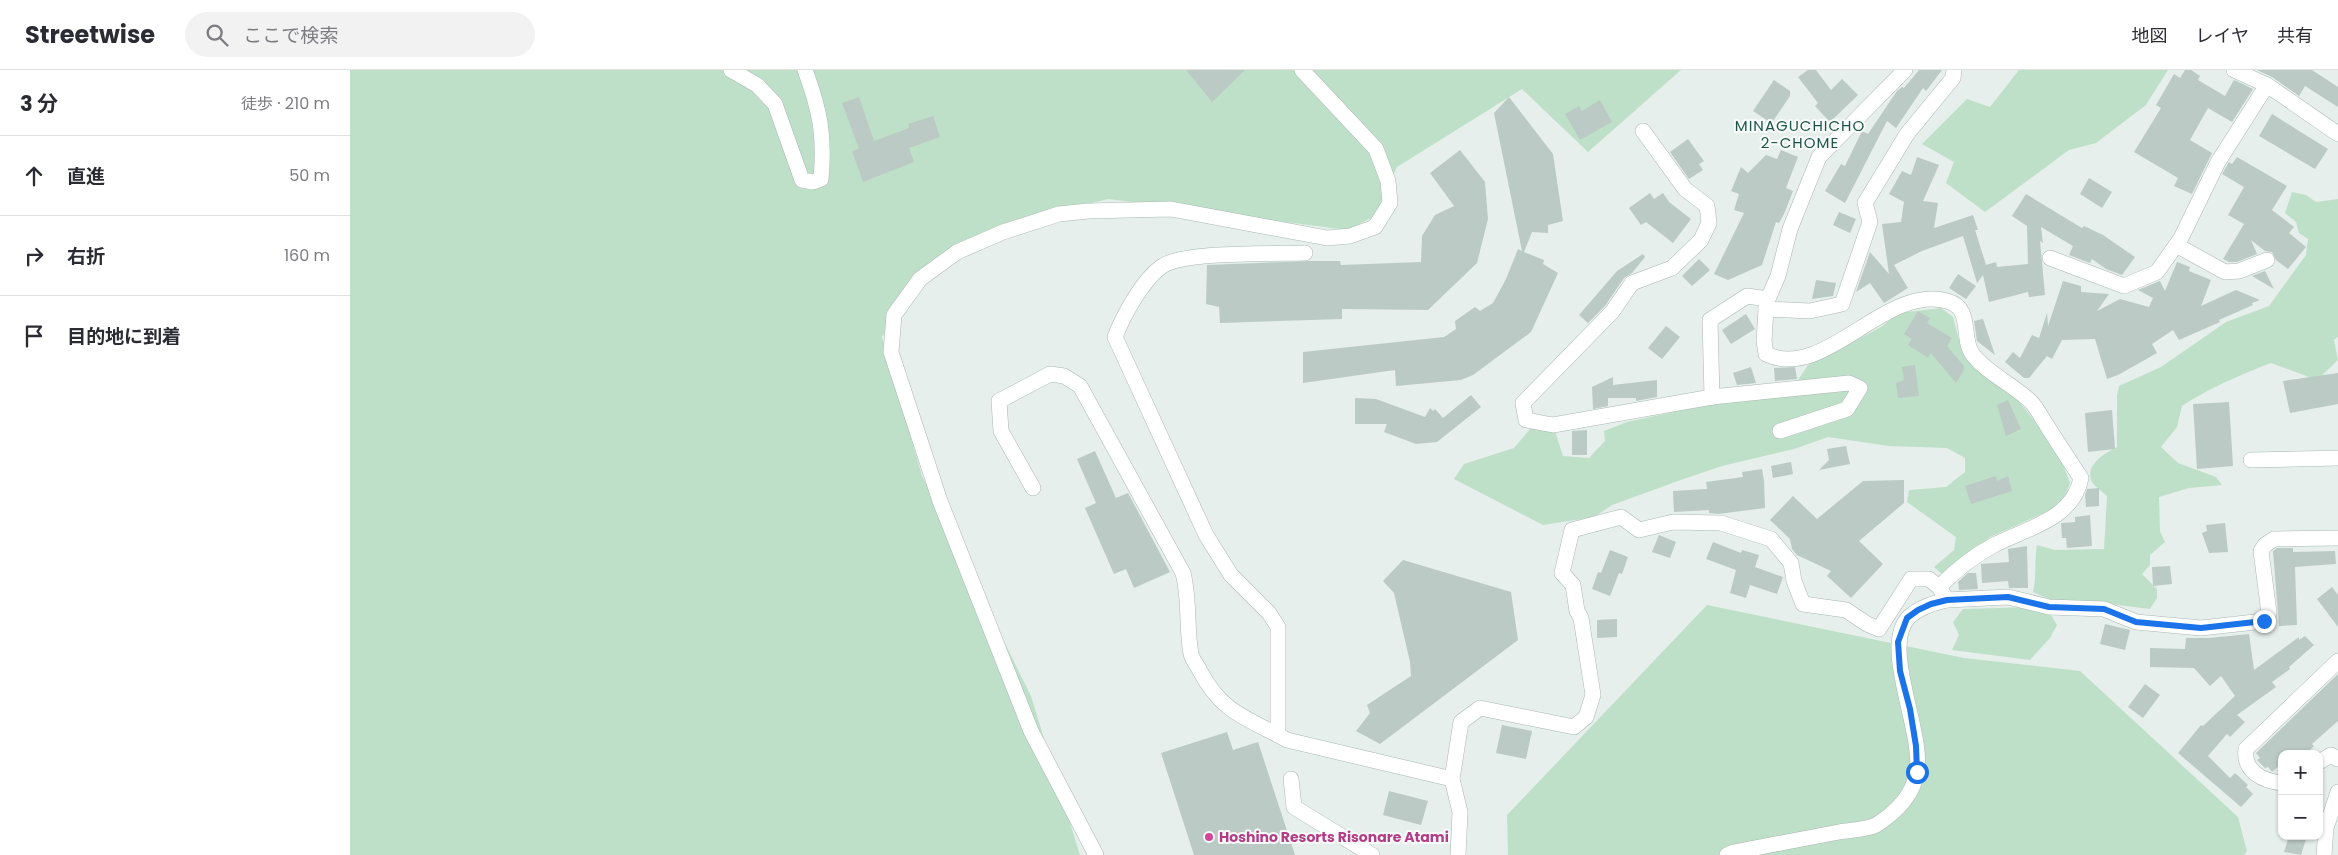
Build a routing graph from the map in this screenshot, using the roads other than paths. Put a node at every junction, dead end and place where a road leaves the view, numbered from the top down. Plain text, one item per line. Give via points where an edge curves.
1 (731, 70) edge
2 (805, 70) edge
3 (1302, 70) edge
4 (1905, 70) edge
5 (1954, 70) edge
6 (2234, 70) edge
7 (2267, 85) junction
8 (1643, 131) dead end
9 (2338, 134) edge
10 (2176, 245) junction
11 (1306, 253) dead end
12 (2050, 258) dead end
13 (2267, 260) dead end
14 (1767, 304) junction
15 (1712, 397) junction
16 (1780, 431) dead end
17 (2338, 458) edge
18 (2252, 460) dead end
19 (1033, 488) dead end
20 (2338, 538) edge
21 (1939, 587) junction
22 (1947, 600) junction
23 (2338, 661) edge
24 (1278, 735) junction
25 (2338, 759) edge
26 (2323, 760) edge
27 (1290, 779) dead end
28 (1452, 779) junction
29 (2278, 782) edge
30 (2338, 792) edge
31 (1096, 855) edge
32 (1372, 855) edge
33 (1458, 855) edge
34 (1727, 855) edge
35 (2324, 855) edge

1 - 2 street via 757,85 775,104 802,180 813,182 821,179 822,127
3 - 31 street via 1376,149 1388,181 1390,203 1375,227 1350,236 1327,238 1171,209 1088,210 1059,214 1003,232 957,252 920,279 894,315 890,352 940,501 1031,731
4 - 14 street via 1819,157 1790,229
5 - 14 street via 1953,78 1907,134 1865,203 1870,222 1842,304 1810,311
6 - 7 street
7 - 9 street
7 - 10 street via 2218,162
8 - 15 street via 1685,189 1707,206 1709,223 1701,240 1672,268 1632,283 1612,312 1523,403 1526,420 1553,425
10 - 12 street via 2157,272 2124,286
10 - 13 street via 2225,272 2239,272
11 - 24 street via 1197,256 1161,266 1122,317 1115,337 1206,535 1232,575 1269,613 1278,627
14 - 15 street via 1747,296 1710,320
14 - 21 street via 1766,354 1794,359 1825,348 1916,299 1948,301 1962,311 1966,342 1973,356 2032,403 2081,478 2078,491 2056,515 1963,564
15 - 16 street via 1849,383 1860,388 1848,409
17 - 18 street
19 - 24 street via 1001,431 999,401 1050,374 1064,376 1080,386 1183,573 1188,591 1191,655 1204,679 1226,706
20 - 22 street via 2274,539 2265,544 2261,551 2269,613 2264,621 2201,628 2136,622 2104,609 2049,607 2008,597
21 - 22 street
21 - 28 street via 1929,579 1910,579 1878,629 1846,610 1803,604 1791,562 1771,539 1740,528 1721,523 1673,522 1639,530 1621,517 1572,530 1562,573 1573,585 1594,695 1586,717 1574,727 1480,708 1461,722
22 - 34 street via 1931,604 1907,618 1898,642 1900,671 1916,746 1917,772 1908,795 1894,812 1874,826
23 - 29 street via 2246,749 2248,767 2267,781
24 - 28 street
25 - 26 street via 2331,755
27 - 32 street via 1294,807
28 - 33 street via 1460,812
30 - 35 street via 2326,828

